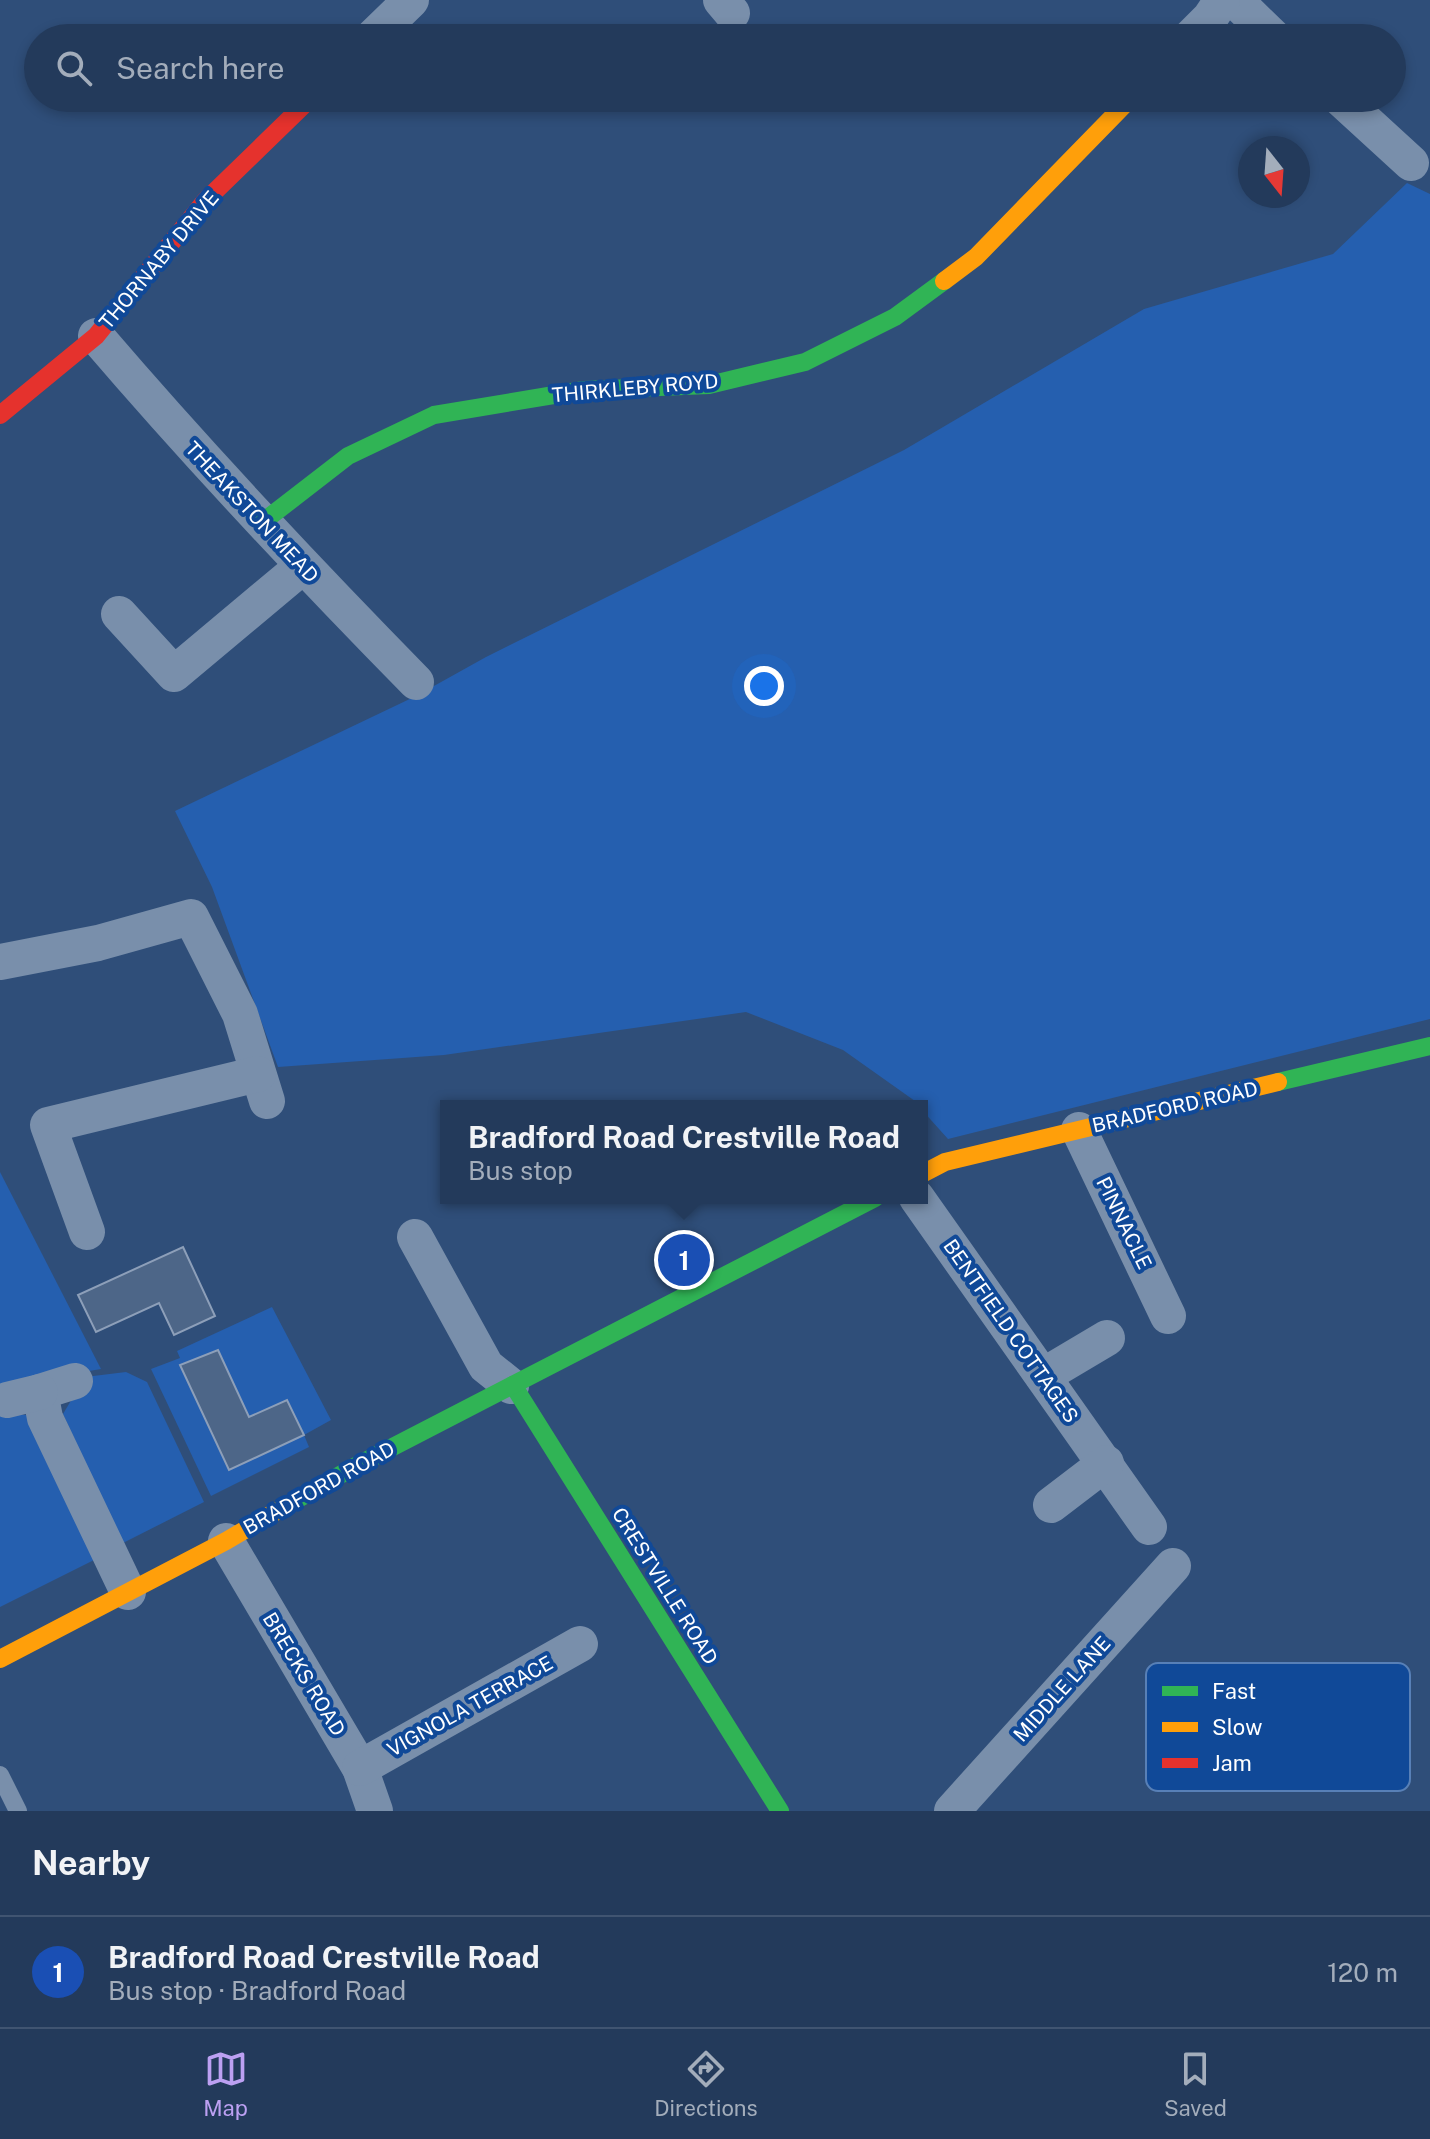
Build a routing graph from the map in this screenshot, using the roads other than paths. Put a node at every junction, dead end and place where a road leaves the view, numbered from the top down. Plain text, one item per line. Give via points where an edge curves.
1 (411, 0) edge
2 (1222, 0) edge
3 (1235, 0) edge
4 (386, 24) edge
5 (1204, 24) edge
6 (1260, 24) edge
7 (297, 112) edge
8 (1117, 112) edge
9 (1355, 112) edge
10 (1411, 163) dead end
11 (96, 336) junction
12 (0, 415) edge
13 (264, 521) junction
14 (303, 566) junction
15 (119, 614) dead end
16 (416, 682) dead end
17 (0, 962) edge
18 (1430, 1046) edge
19 (1079, 1130) junction
20 (928, 1171) edge
21 (863, 1204) edge
22 (921, 1204) edge
23 (87, 1232) dead end
24 (415, 1237) dead end
25 (1168, 1316) dead end
26 (1107, 1338) dead end
27 (1043, 1376) junction
28 (75, 1381) dead end
29 (512, 1386) junction
30 (1106, 1463) junction
31 (1051, 1505) dead end
32 (1149, 1527) dead end
33 (226, 1541) junction
34 (1173, 1566) dead end
35 (128, 1592) junction
36 (580, 1644) dead end
37 (0, 1659) edge
38 (360, 1768) junction
39 (0, 1775) edge
40 (18, 1811) edge
41 (375, 1811) edge
42 (780, 1811) edge
43 (952, 1811) edge

1 - 4 street
2 - 5 street
3 - 6 street
7 - 11 street, THORNABY DRIVE via 205,201
8 - 13 street, THIRKLEBY ROYD via 976,257 895,317 805,362 709,385 584,390 434,415 348,456
9 - 10 street
11 - 12 street, THORNABY DRIVE
11 - 13 street, THEAKSTON MEAD via 181,436
13 - 14 street, THEAKSTON MEAD
14 - 15 street via 174,674
14 - 16 street, THEAKSTON MEAD
17 - 23 street via 191,917 240,1014 263,1087 48,1125
18 - 19 street, BRADFORD ROAD
19 - 20 street, BRADFORD ROAD via 945,1162
19 - 25 street, PINNACLE
21 - 29 street, BRADFORD ROAD
22 - 27 street, BENTFIELD COTTAGES
24 - 29 street via 486,1366
26 - 27 street
27 - 30 street, BENTFIELD COTTAGES
28 - 35 street via 24,1396 45,1418
29 - 33 street, BRADFORD ROAD via 354,1467
29 - 42 street, CRESTVILLE ROAD
30 - 31 street
30 - 32 street, BENTFIELD COTTAGES
33 - 35 street, BRADFORD ROAD
33 - 38 street, BRECKS ROAD
34 - 43 street, MIDDLE LANE
35 - 37 street, BRADFORD ROAD
36 - 38 street, VIGNOLA TERRACE
38 - 41 street, BRECKS ROAD
39 - 40 lane

